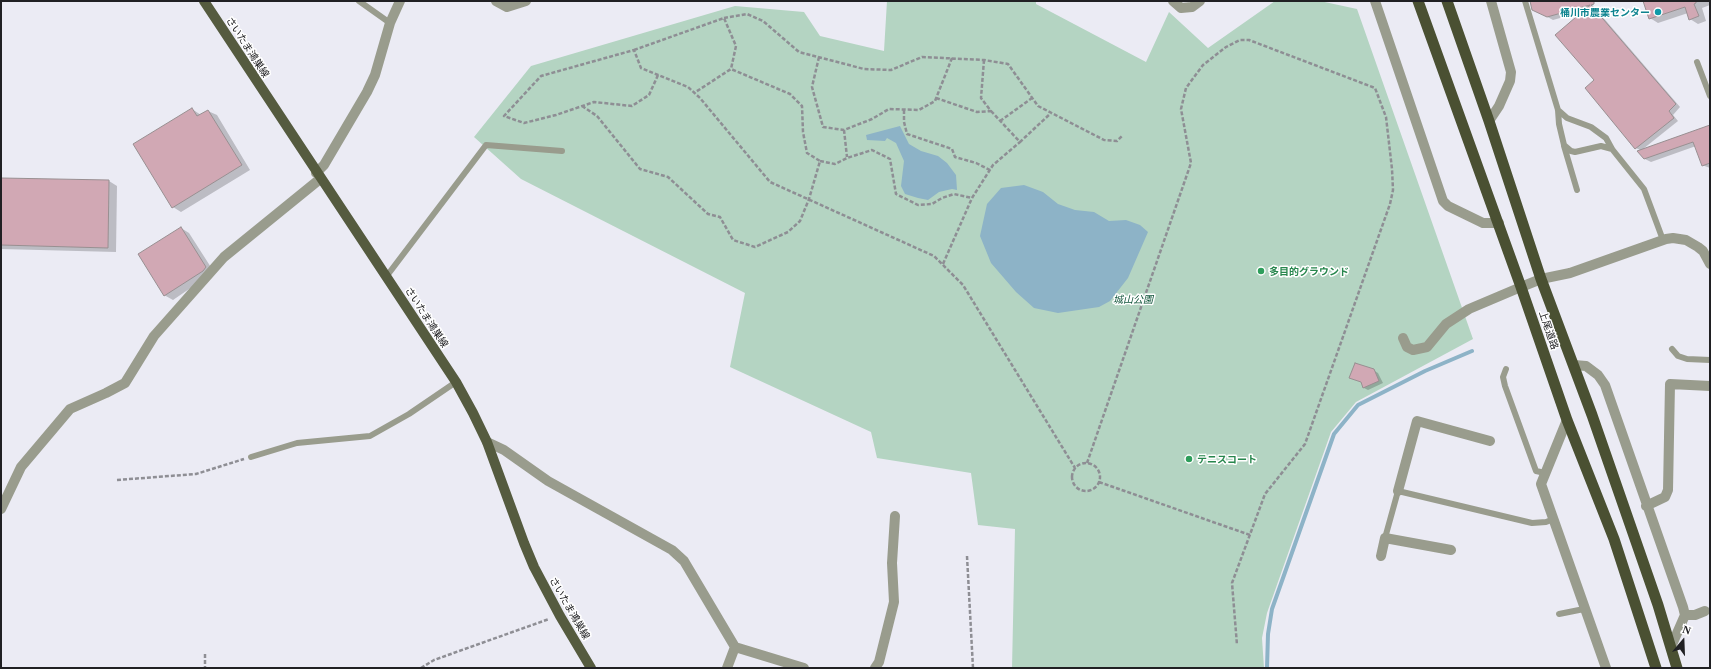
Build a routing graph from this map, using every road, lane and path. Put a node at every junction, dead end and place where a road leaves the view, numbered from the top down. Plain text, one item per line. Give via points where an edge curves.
1 (204, 1) edge
2 (359, 1) edge
3 (400, 1) edge
4 (496, 1) edge
5 (526, 1) edge
6 (1173, 1) edge
7 (1200, 1) edge
8 (1375, 1) edge
9 (1418, 1) edge
10 (1447, 1) edge
11 (1491, 1) edge
12 (1525, 1) edge
13 (724, 18) junction
14 (390, 23) junction
15 (634, 50) junction
16 (819, 57) junction
17 (952, 58) junction
18 (984, 60) junction
19 (1697, 62) dead end
20 (731, 68) junction
21 (658, 75) junction
22 (694, 93) junction
23 (1710, 96) edge
24 (936, 98) junction
25 (1032, 98) junction
26 (582, 106) junction
27 (904, 110) junction
28 (1558, 110) junction
29 (991, 111) junction
30 (1051, 113) junction
31 (1000, 121) junction
32 (1489, 121) junction
33 (844, 130) junction
34 (1123, 135) dead end
35 (1020, 142) junction
36 (1564, 145) junction
37 (1612, 149) junction
38 (562, 152) dead end
39 (847, 158) junction
40 (820, 161) junction
41 (990, 170) junction
42 (318, 176) junction
43 (1577, 190) dead end
44 (972, 198) junction
45 (809, 199) junction
46 (1499, 223) junction
47 (1664, 240) junction
48 (943, 264) junction
49 (1710, 264) edge
50 (386, 278) junction
51 (1541, 279) junction
52 (1521, 287) junction
53 (1403, 338) dead end
54 (1672, 350) dead end
55 (1710, 360) edge
56 (1574, 365) junction
57 (1506, 369) dead end
58 (456, 382) junction
59 (1710, 386) edge
60 (1567, 420) junction
61 (1490, 441) dead end
62 (487, 442) junction
63 (251, 457) joint
64 (1087, 463) junction
65 (1075, 468) junction
66 (1545, 473) junction
67 (117, 480) dead end
68 (1099, 482) junction
69 (1398, 491) junction
70 (1646, 506) junction
71 (1, 508) edge
72 (895, 516) dead end
73 (1554, 520) junction
74 (1250, 535) junction
75 (1385, 538) junction
76 (1451, 550) dead end
77 (968, 556) dead end
78 (1381, 556) dead end
79 (1584, 609) junction
80 (1705, 611) dead end
81 (1559, 614) dead end
82 (560, 616) junction
83 (1685, 616) junction
84 (1237, 644) dead end
85 (735, 647) junction
86 (1671, 647) junction
87 (205, 654) dead end
88 (205, 668) edge
89 (420, 668) edge
90 (591, 668) edge
91 (727, 668) edge
92 (804, 668) edge
93 (875, 668) edge
94 (973, 668) edge
95 (1606, 668) edge
96 (1656, 668) edge
97 (1677, 668) edge

1 - 42 main road, さいたま鴻巣線
2 - 14 lane
3 - 14 street
4 - 5 street via 507,7
6 - 7 street via 1181,8 1192,7
8 - 46 street via 1443,202 1483,223
9 - 46 highway, 上尾道路
10 - 32 highway, 上尾道路
11 - 32 street via 1511,72 1510,81 1499,106
12 - 28 lane
13 - 15 path
13 - 16 path via 747,14 763,21 799,52
13 - 20 path via 736,46
14 - 42 street via 370,86
15 - 21 path via 641,68
15 - 26 path via 541,76 504,116 524,123
16 - 17 path via 864,69 884,70 922,57
16 - 33 path via 812,87 823,127
17 - 18 path
17 - 24 path
18 - 25 path via 1008,64
18 - 29 path via 981,98
19 - 23 lane
20 - 22 path
20 - 40 path via 790,94 802,106 807,153
21 - 22 path via 688,87
21 - 26 path via 649,95 632,106 594,102
22 - 45 path via 770,182
24 - 27 path via 919,110
24 - 29 path via 976,112
25 - 30 path via 1038,106
25 - 31 path
26 - 45 path via 597,116 640,169 668,178 708,214 720,218 733,240 755,247 788,232 800,222
27 - 33 path via 889,109
27 - 41 path via 907,134 952,149 955,157 976,162
28 - 36 lane
28 - 37 lane via 1572,121 1601,133
29 - 31 path
30 - 34 path via 1104,140 1117,141
30 - 35 path
31 - 35 path
32 - 51 highway, 上尾道路
33 - 39 path
35 - 41 path
36 - 37 lane via 1575,152 1601,146
36 - 43 lane
37 - 47 lane via 1640,183
38 - 50 lane via 486,145
39 - 40 path via 835,164
39 - 44 path via 872,150 890,159 896,194 918,205 932,204 954,194
40 - 45 path
41 - 44 path
42 - 50 main road, さいたま鴻巣線
42 - 71 street via 224,257 154,336 125,383 70,409 21,467
44 - 48 path
45 - 48 path via 934,256
46 - 52 highway, 上尾道路
47 - 49 street via 1680,238 1692,242 1703,251
47 - 51 street via 1570,273
48 - 65 path via 964,285
50 - 58 main road, さいたま鴻巣線
51 - 52 street
51 - 56 highway, 上尾道路
52 - 53 street via 1469,309 1446,324 1427,347 1413,350 1407,347
52 - 60 highway, 上尾道路
54 - 55 lane via 1678,356 1687,359
56 - 70 street via 1586,366 1598,375 1605,385
56 - 86 highway, 上尾道路
57 - 66 lane via 1503,377 1505,386 1536,471
58 - 62 main road, さいたま鴻巣線
58 - 63 lane via 409,414 370,436 297,443
59 - 70 street via 1670,384 1668,490 1665,497
60 - 66 street
60 - 96 highway, 上尾道路 via 1614,539
61 - 69 street via 1417,421
62 - 82 main road, さいたま鴻巣線 via 524,544
62 - 85 street via 504,450 548,482 672,550 684,561
63 - 67 path via 196,474
64 - 65 path
64 - 68 path via 1098,471
64 - 74 path via 1192,163 1181,108 1186,88 1203,65 1226,47 1240,40 1249,40 1372,86 1386,117 1393,190 1390,204 1305,444 1265,494
65 - 68 path via 1071,478 1081,490 1092,490
66 - 73 street via 1541,484
68 - 74 path
69 - 73 lane via 1532,523
69 - 75 lane
70 - 83 street
72 - 93 street via 892,563 894,602 879,662
73 - 79 street
74 - 84 path via 1232,583
75 - 76 street
75 - 78 street
77 - 94 path
79 - 81 lane
79 - 95 street
80 - 83 street
82 - 89 path via 434,660
82 - 90 main road, さいたま鴻巣線
83 - 86 street
85 - 91 street
85 - 92 street
86 - 97 highway, 上尾道路
87 - 88 path

